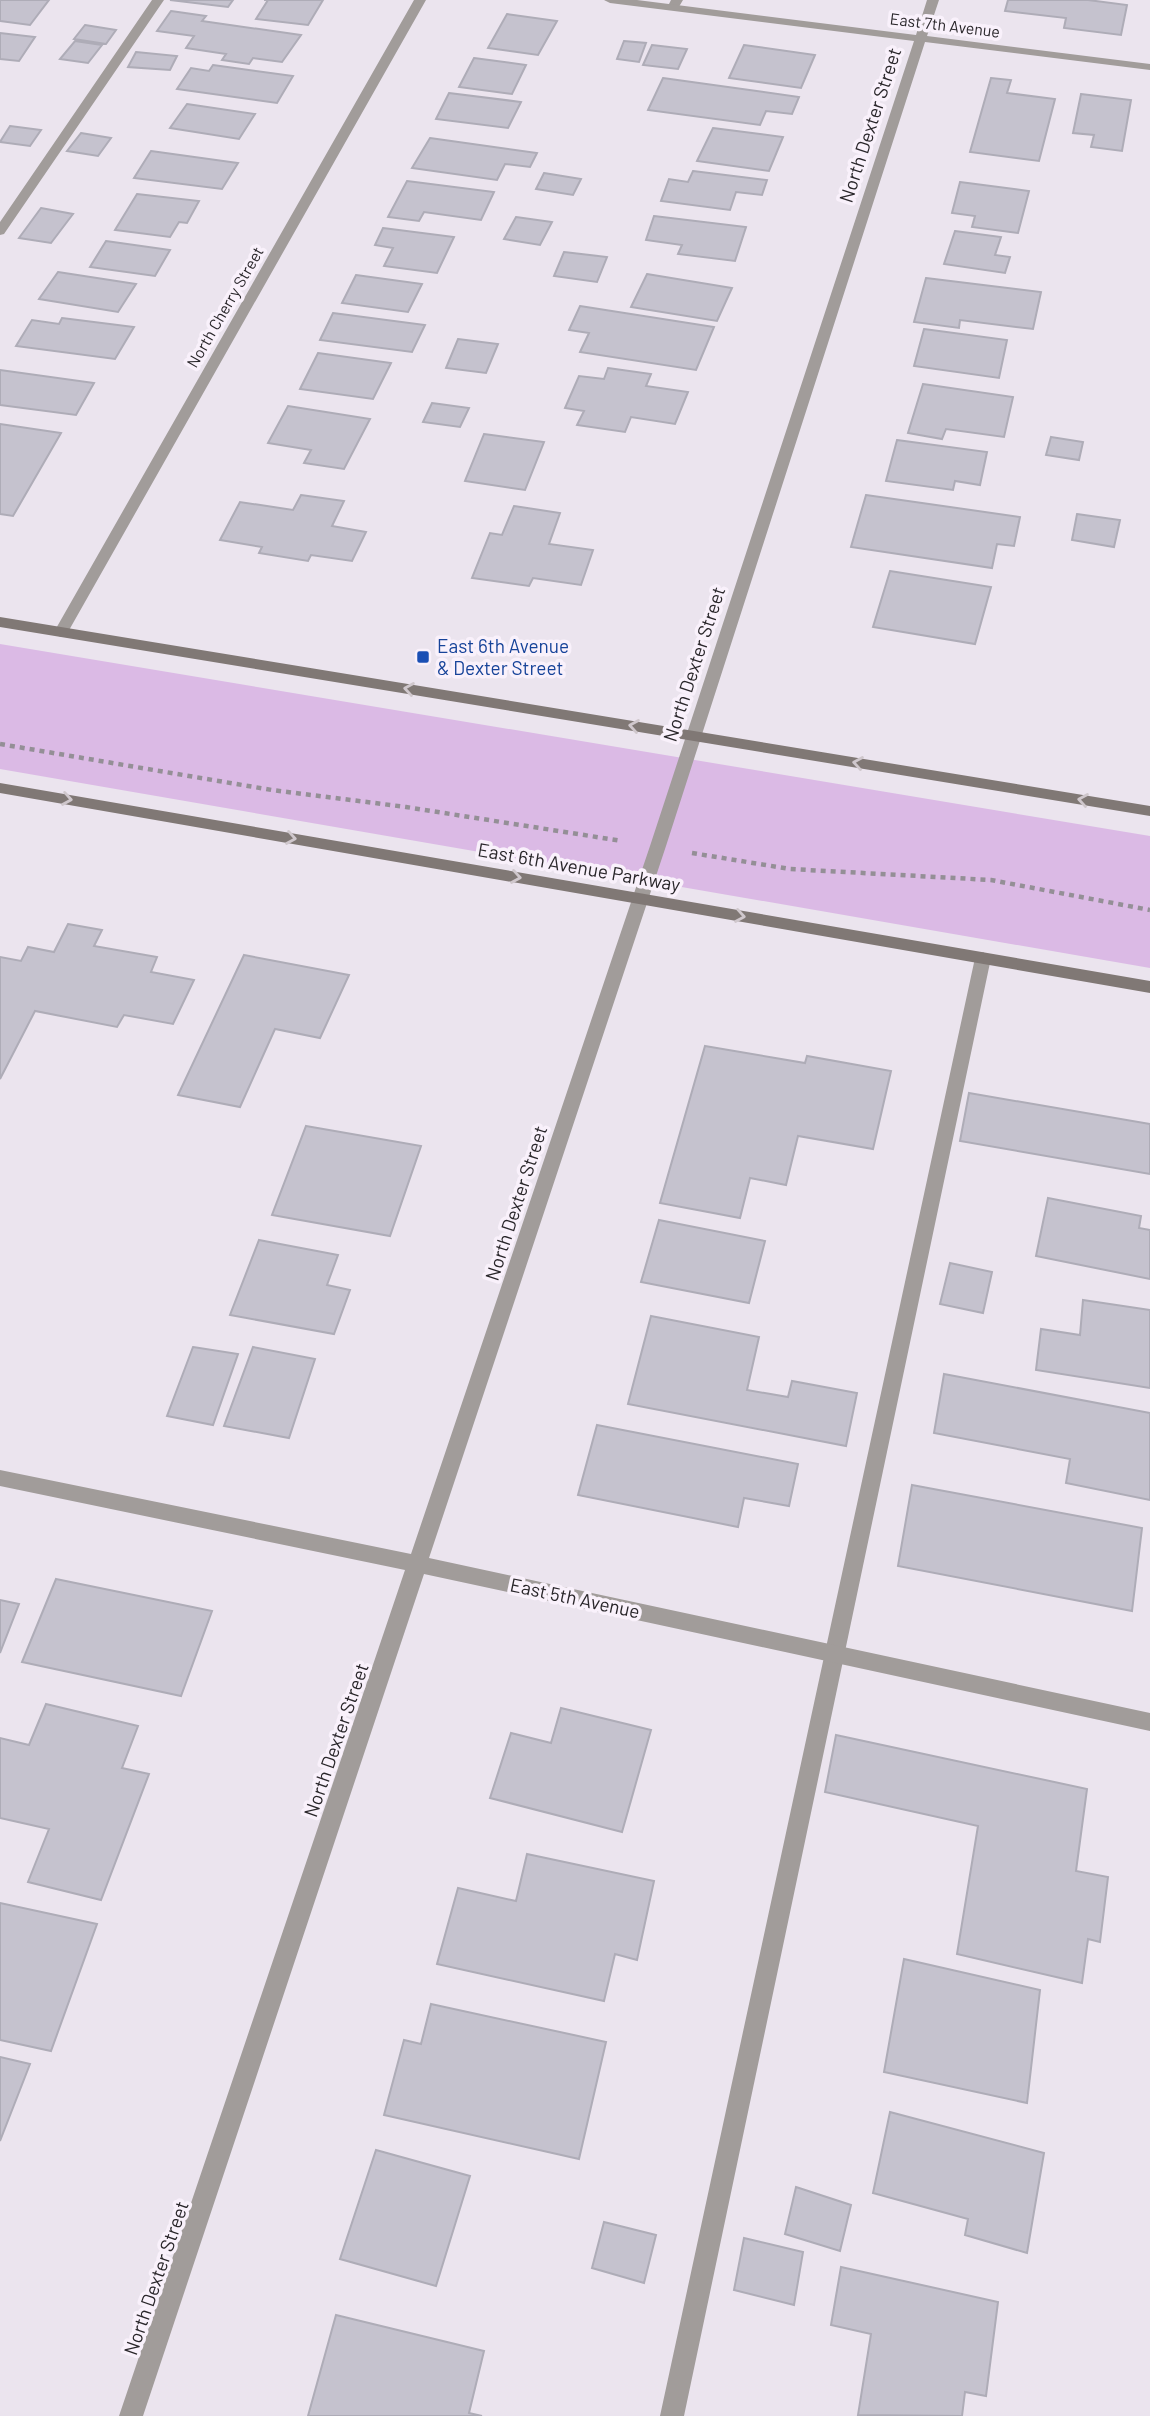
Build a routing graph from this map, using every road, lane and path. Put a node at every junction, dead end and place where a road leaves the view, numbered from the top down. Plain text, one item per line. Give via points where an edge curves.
1 (158, 0) edge
2 (420, 0) edge
3 (610, 0) edge
4 (933, 0) edge
5 (675, 4) edge
6 (921, 38) junction
7 (1150, 67) edge
8 (0, 232) edge
9 (0, 622) edge
10 (61, 632) junction
11 (693, 736) junction
12 (0, 744) edge
13 (0, 788) edge
14 (1150, 811) edge
15 (658, 846) junction
16 (640, 899) junction
17 (1150, 910) edge
18 (983, 958) junction
19 (1150, 987) edge
20 (0, 1478) edge
21 (418, 1564) junction
22 (836, 1654) junction
23 (1150, 1722) edge
24 (131, 2416) edge
25 (671, 2416) edge

1 - 8 street
2 - 10 street, North Cherry Street
3 - 5 street, East 7th Avenue
4 - 6 street, North Dexter Street
5 - 6 street, East 7th Avenue
6 - 7 street, East 7th Avenue
6 - 11 street, North Dexter Street
9 - 10 main road
11 -> 10 main road
14 -> 11 main road
11 - 15 street, North Dexter Street
12 - 15 path via 272,790
13 -> 16 main road, East 6th Avenue Parkway
15 - 16 street, North Dexter Street
15 - 17 path via 790,869 991,880
16 -> 18 main road, East 6th Avenue Parkway
16 - 21 street, North Dexter Street
18 - 19 main road, East 6th Avenue Parkway
18 - 22 street
20 - 21 street, East 5th Avenue
21 - 22 street, East 5th Avenue
21 - 24 street, North Dexter Street
22 - 23 street, East 5th Avenue
22 - 25 street

